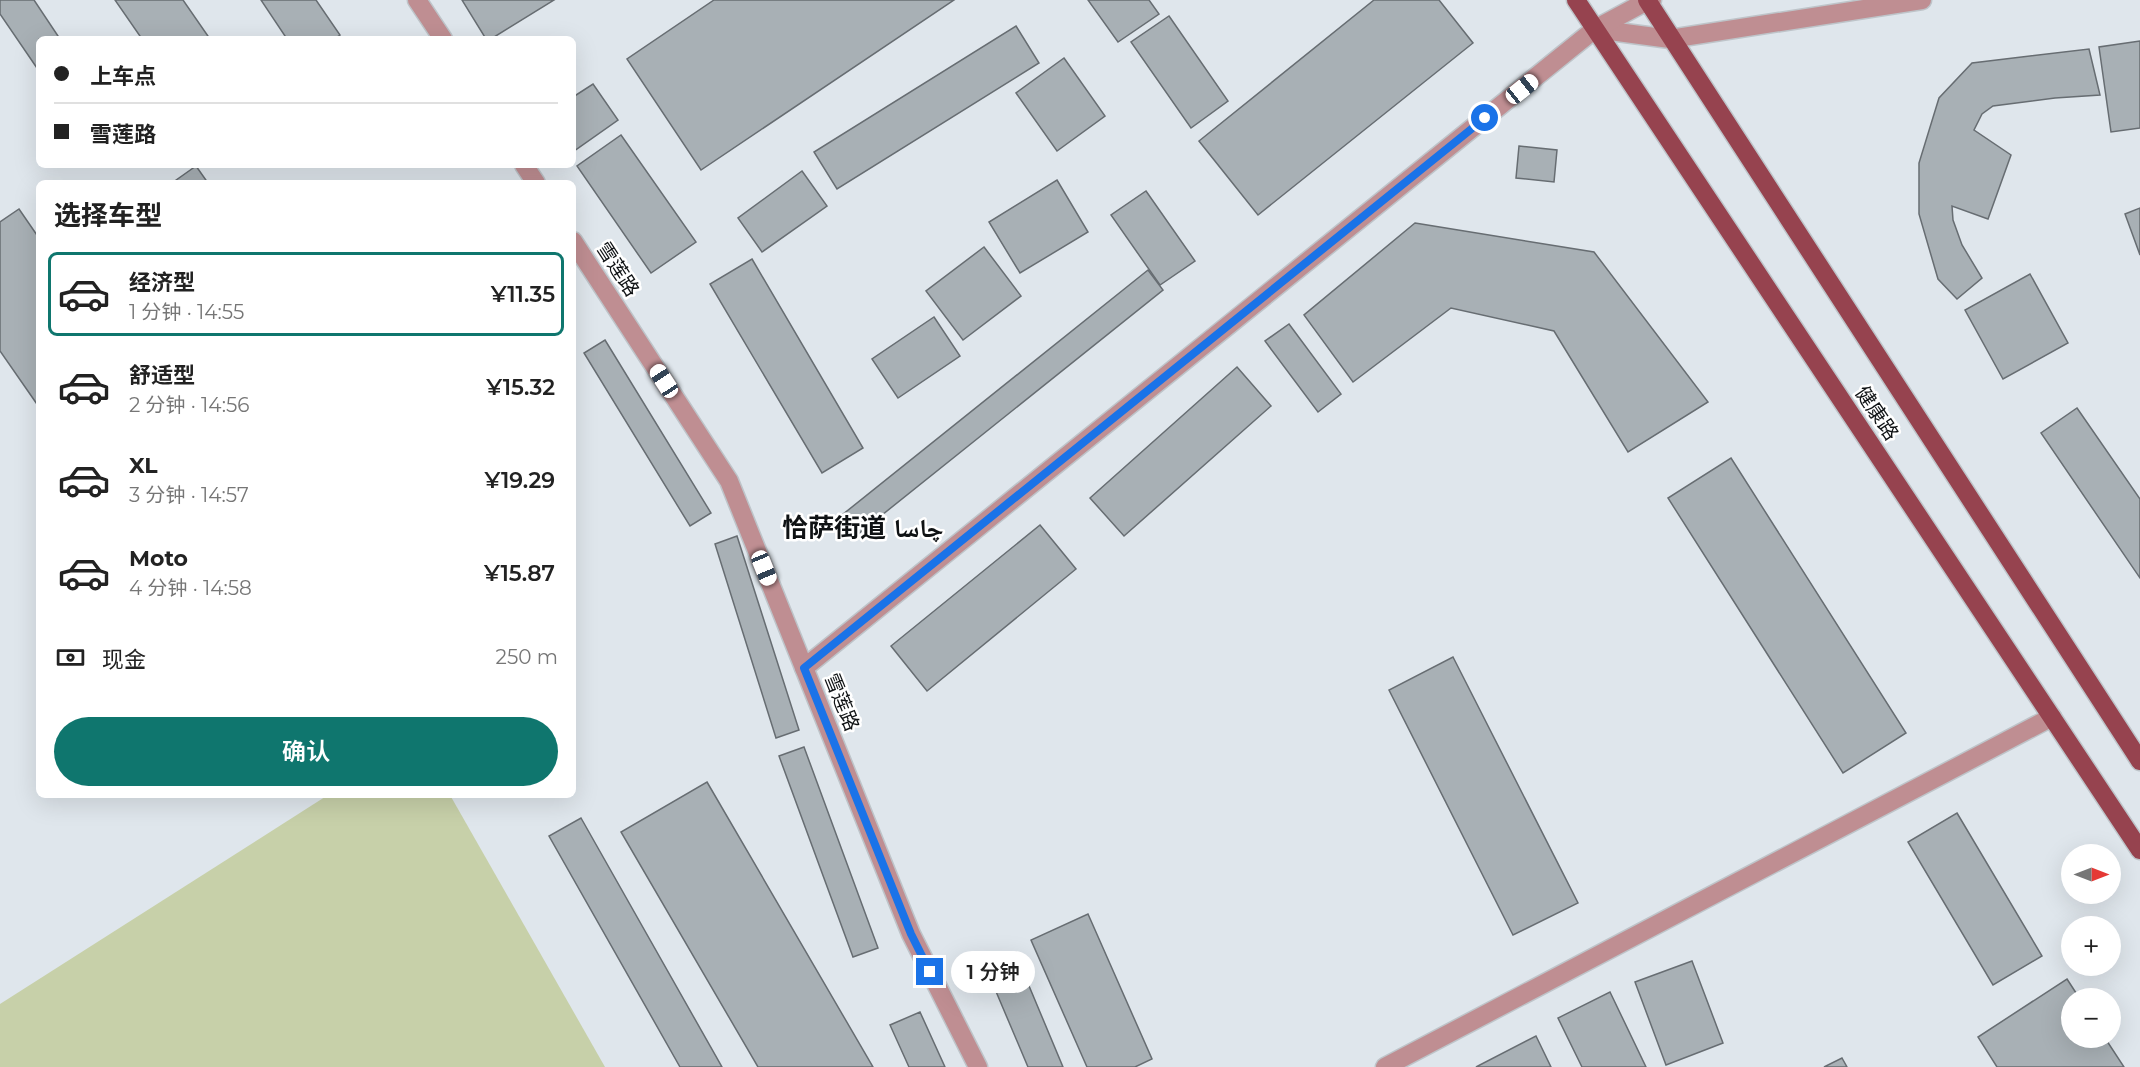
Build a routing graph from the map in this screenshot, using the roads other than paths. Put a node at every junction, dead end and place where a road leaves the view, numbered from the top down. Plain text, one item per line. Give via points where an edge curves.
1 (417, 0) edge
2 (1576, 0) edge
3 (1647, 0) edge
4 (1652, 0) edge
5 (1922, 0) edge
6 (1595, 29) junction
7 (440, 36) edge
8 (1670, 39) junction
9 (576, 246) edge
10 (804, 668) junction
11 (2052, 717) junction
12 (2140, 761) edge
13 (2140, 850) edge
14 (978, 1067) edge
15 (1385, 1067) edge

1 - 7 street
2 - 6 main road, 健康路
3 - 4 street
3 - 6 street
3 - 8 main road, 健康路
5 - 8 street
6 - 8 street
6 - 10 street
6 - 11 main road, 健康路
8 - 12 main road, 健康路
9 - 10 street, 雪莲路 via 729,481
10 - 14 street, 雪莲路 via 911,934
11 - 13 main road, 健康路
11 - 15 street

